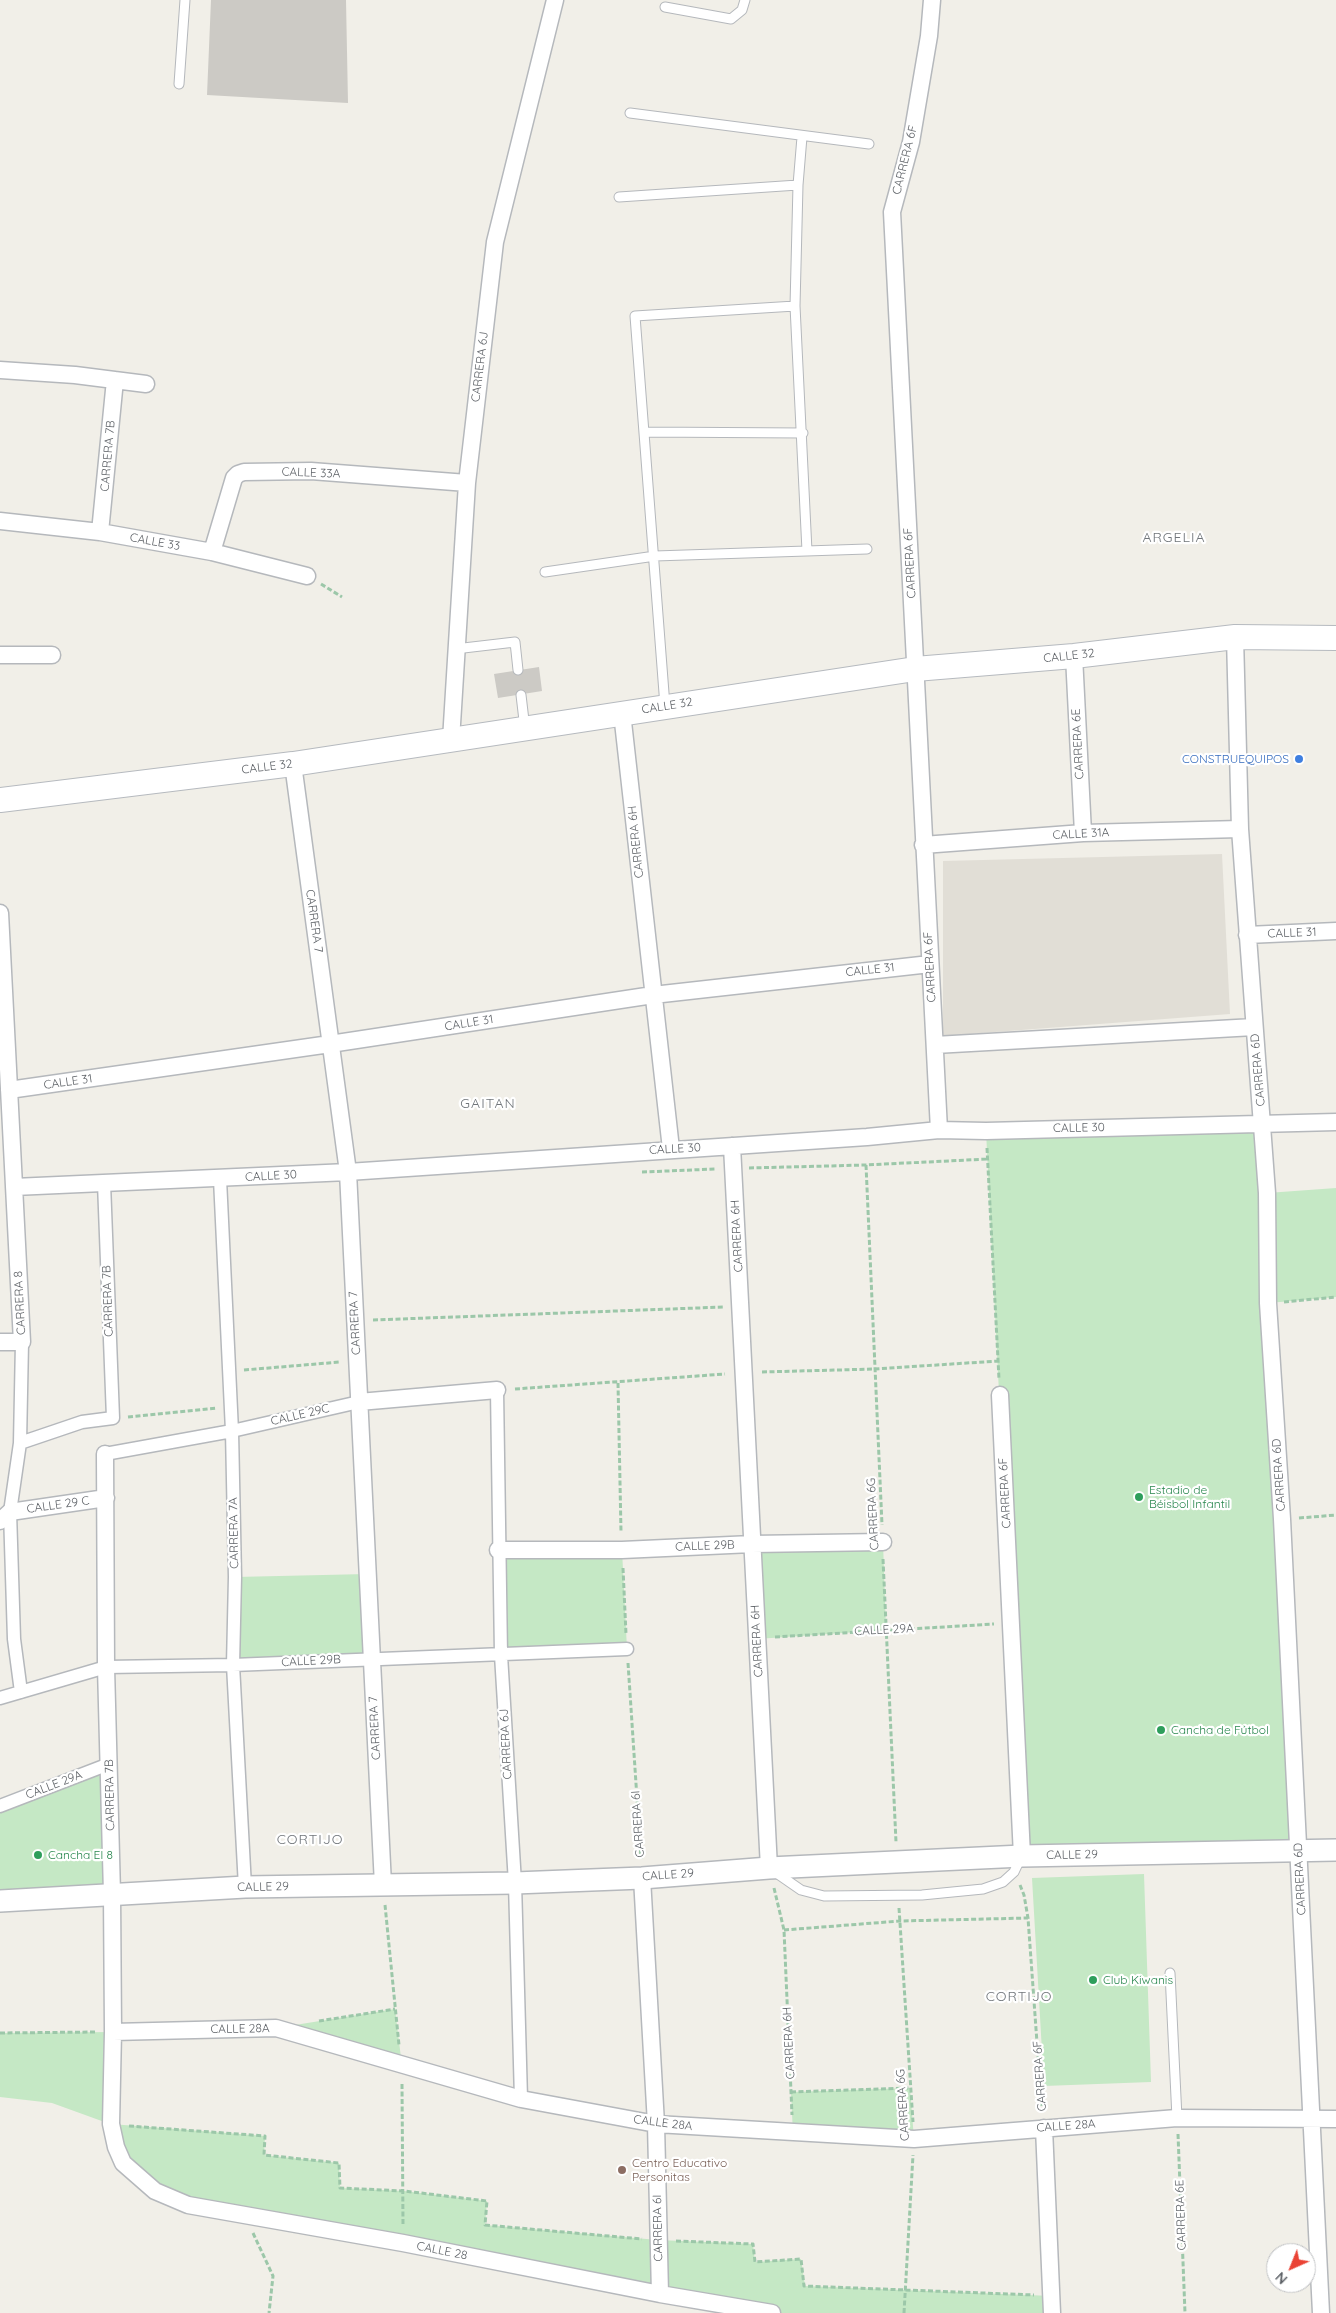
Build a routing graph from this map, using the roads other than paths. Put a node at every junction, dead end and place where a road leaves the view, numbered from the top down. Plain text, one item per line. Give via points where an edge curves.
1 (185, 0) edge
2 (554, 0) edge
3 (745, 0) edge
4 (932, 0) edge
5 (665, 7) dead end
6 (179, 84) dead end
7 (630, 113) dead end
8 (802, 137) junction
9 (869, 144) dead end
10 (798, 185) junction
11 (619, 197) dead end
12 (796, 306) junction
13 (0, 370) edge
14 (115, 380) junction
15 (146, 384) dead end
16 (644, 432) junction
17 (803, 433) junction
18 (466, 482) junction
19 (0, 521) edge
20 (100, 532) junction
21 (867, 549) dead end
22 (807, 551) junction
23 (212, 552) junction
24 (655, 556) junction
25 (545, 572) dead end
26 (307, 576) road end
27 (1235, 637) junction
28 (1336, 638) edge
29 (455, 649) junction
30 (0, 655) edge
31 (52, 655) dead end
32 (1074, 656) junction
33 (915, 669) junction
34 (518, 670) dead end
35 (521, 694) dead end
36 (665, 706) junction
37 (622, 714) junction
38 (525, 729) junction
39 (451, 740) junction
40 (293, 764) junction
41 (0, 800) edge
42 (1240, 829) junction
43 (1083, 832) junction
44 (923, 845) junction
45 (0, 913) edge
46 (1336, 931) edge
47 (1247, 935) junction
48 (930, 964) junction
49 (653, 995) junction
50 (1254, 1027) junction
51 (330, 1044) junction
52 (935, 1046) junction
53 (9, 1090) junction
54 (1336, 1122) edge
55 (1262, 1124) junction
56 (6, 1129) edge
57 (939, 1130) junction
58 (732, 1146) junction
59 (672, 1149) junction
60 (348, 1172) junction
61 (220, 1179) junction
62 (104, 1183) junction
63 (14, 1187) junction
64 (0, 1342) edge
65 (22, 1342) junction
66 (497, 1390) joint
67 (1000, 1394) road end
68 (359, 1396) junction
69 (232, 1431) junction
70 (20, 1443) junction
71 (105, 1454) joint
72 (106, 1498) junction
73 (5, 1517) edge
74 (883, 1542) road end
75 (752, 1544) junction
76 (498, 1550) junction
77 (627, 1649) road end
78 (501, 1655) junction
79 (372, 1659) junction
80 (233, 1665) junction
81 (106, 1667) junction
82 (21, 1692) junction
83 (0, 1698) edge
84 (109, 1764) junction
85 (0, 1806) edge
86 (1336, 1850) edge
87 (1299, 1852) junction
88 (1018, 1864) junction
89 (769, 1868) junction
90 (642, 1878) junction
91 (515, 1883) junction
92 (383, 1886) junction
93 (245, 1887) junction
94 (112, 1894) junction
95 (0, 1901) edge
96 (1170, 1974) dead end
97 (113, 2032) junction
98 (521, 2099) junction
99 (1177, 2118) junction
100 (1336, 2119) edge
101 (1311, 2120) junction
102 (656, 2124) junction
103 (1044, 2128) junction
104 (123, 2163) joint
105 (660, 2294) junction
106 (772, 2313) edge
107 (1052, 2313) edge
108 (1321, 2313) edge

1 - 6 lane
2 - 18 street, CARRERA 6J via 495,242
3 - 5 lane via 742,10 731,19
4 - 33 street, CARRERA 6F via 911,142 892,212
7 - 8 lane
8 - 9 lane
8 - 10 lane
10 - 11 lane
10 - 12 lane
12 - 16 lane via 635,316
12 - 17 lane
13 - 14 street
14 - 15 street
14 - 20 street, CARRERA 7B
16 - 17 lane
16 - 24 lane
17 - 22 lane
18 - 23 street, CALLE 33A via 311,471 244,472 234,478
18 - 29 street, CARRERA 6J
19 - 20 street, CALLE 33
20 - 23 street, CALLE 33
21 - 22 lane
22 - 24 lane
23 - 26 street, CALLE 33
24 - 25 lane
24 - 36 lane
27 - 28 main road, CALLE 32
27 - 32 main road, CALLE 32
27 - 42 street, CARRERA 6D
29 - 34 lane via 515,642
29 - 39 street, CARRERA 6J
30 - 31 street
32 - 33 main road, CALLE 32
32 - 43 street, CARRERA 6E
33 - 36 main road, CALLE 32
33 - 44 street, CARRERA 6F
35 - 38 lane
36 - 37 main road, CALLE 32
37 - 38 main road, CALLE 32
37 - 49 street, CARRERA 6H
38 - 39 main road, CALLE 32
39 - 40 main road, CALLE 32
40 - 41 main road, CALLE 32
40 - 51 street, CARRERA 7
42 - 43 street, CALLE 31A
42 - 47 street, CARRERA 6D
43 - 44 street, CALLE 31A
44 - 48 street, CARRERA 6F
45 - 53 street, CARRERA 8
46 - 47 street, CALLE 31
47 - 50 street, CARRERA 6D
48 - 49 street, CALLE 31
48 - 52 street, CARRERA 6F
49 - 51 street, CALLE 31
49 - 59 street, CARRERA 6H
50 - 52 street
50 - 55 street, CARRERA 6D
51 - 53 street, CALLE 31
51 - 60 street, CARRERA 7
52 - 57 street, CARRERA 6F
53 - 56 street, CARRERA 8
54 - 55 street, CALLE 30
55 - 57 street, CALLE 30
55 - 87 street, CARRERA 6D via 1268,1303
56 - 63 street, CARRERA 8
57 - 58 street, CALLE 30
58 - 59 street, CALLE 30
58 - 75 street, CARRERA 6H
59 - 60 street, CALLE 30
60 - 61 street, CALLE 30
60 - 68 street, CARRERA 7
61 - 62 street, CALLE 30
61 - 69 street, CARRERA 7A
62 - 63 street, CALLE 30
62 - 70 street, CARRERA 7B via 113,1418 82,1422
63 - 65 street, CARRERA 8
64 - 65 street
65 - 70 street, CARRERA 8
66 - 68 street, CALLE 29C
66 - 76 street, CARRERA 6J
67 - 88 street, CARRERA 6F via 1012,1624
68 - 69 street, CALLE 29C
68 - 79 street, CARRERA 7
69 - 71 street, CALLE 29C
69 - 80 street, CARRERA 7A
70 - 73 street, CARRERA 8
71 - 72 street, CARRERA 7B
72 - 73 street, CALLE 29 C
72 - 81 street, CARRERA 7B
73 - 82 street, CARRERA 8
74 - 75 street, CALLE 29B
75 - 76 street, CALLE 29B via 622,1550
75 - 89 street, CARRERA 6H
76 - 78 street, CARRERA 6J
77 - 78 street, CALLE 29B
78 - 79 street, CALLE 29B
78 - 91 street, CARRERA 6J
79 - 80 street, CALLE 29B
79 - 92 street, CARRERA 7
80 - 81 street, CALLE 29B
80 - 93 street, CARRERA 7A
81 - 82 street, CALLE 29B
81 - 84 street, CARRERA 7B
82 - 83 street, CALLE 29B
84 - 85 street, CALLE 29A
84 - 94 street, CARRERA 7B
86 - 87 street, CALLE 29
87 - 88 street, CALLE 29
87 - 101 street, CARRERA 6D
88 - 89 street, CALLE 29 via 897,1863
88 - 89 lane via 1003,1882 983,1889 898,1895 824,1896 801,1890
89 - 90 street, CALLE 29
90 - 91 street, CALLE 29
90 - 102 street, CARRERA 6I
91 - 92 street, CALLE 29
91 - 98 street, CARRERA 6J
92 - 93 street, CALLE 29
93 - 94 street, CALLE 29
94 - 95 street, CALLE 29
94 - 97 street, CARRERA 7B
96 - 99 lane
97 - 98 street, CALLE 28A via 276,2028
97 - 104 street, CARRERA 7B via 111,2124
98 - 102 street, CALLE 28A
99 - 101 street, CALLE 28A
99 - 103 street, CALLE 28A
100 - 101 street, CALLE 28A
101 - 108 street, CARRERA 6D
102 - 103 street, CALLE 28A via 914,2140
102 - 105 street, CARRERA 6I
103 - 107 street, CARRERA 6F
104 - 105 street, CALLE 28 via 155,2191 188,2205
105 - 106 street, CALLE 28

